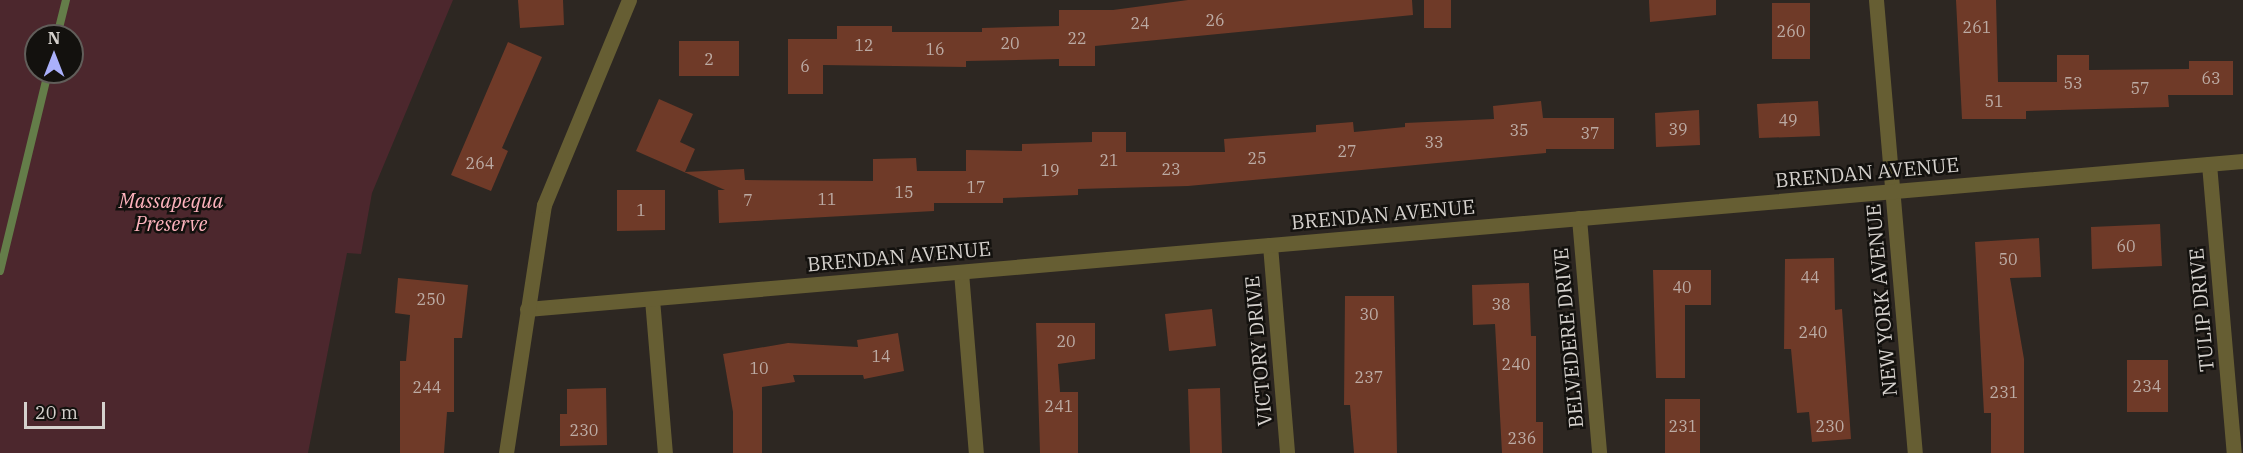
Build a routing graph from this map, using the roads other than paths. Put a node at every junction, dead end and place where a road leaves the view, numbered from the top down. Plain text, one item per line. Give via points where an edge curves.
1 (629, 0) edge
2 (1876, 0) edge
3 (2243, 161) edge
4 (2209, 164) junction
5 (1893, 191) junction
6 (1579, 219) junction
7 (1270, 245) junction
8 (961, 272) junction
9 (652, 299) junction
10 (526, 309) junction
11 (506, 453) edge
12 (665, 453) edge
13 (976, 453) edge
14 (1287, 453) edge
15 (1599, 453) edge
16 (1916, 453) edge
17 (2234, 453) edge

1 - 10 street via 544,205
2 - 5 street, NEW YORK AVENUE
3 - 4 street, BRENDAN AVENUE
4 - 5 street, BRENDAN AVENUE
4 - 17 street, TULIP DRIVE
5 - 6 street, BRENDAN AVENUE
5 - 16 street, NEW YORK AVENUE
6 - 7 street, BRENDAN AVENUE
6 - 15 street, BELVEDERE DRIVE
7 - 8 street, BRENDAN AVENUE
7 - 14 street, VICTORY DRIVE
8 - 9 street, BRENDAN AVENUE
8 - 13 street
9 - 10 street, BRENDAN AVENUE
9 - 12 street
10 - 11 street

